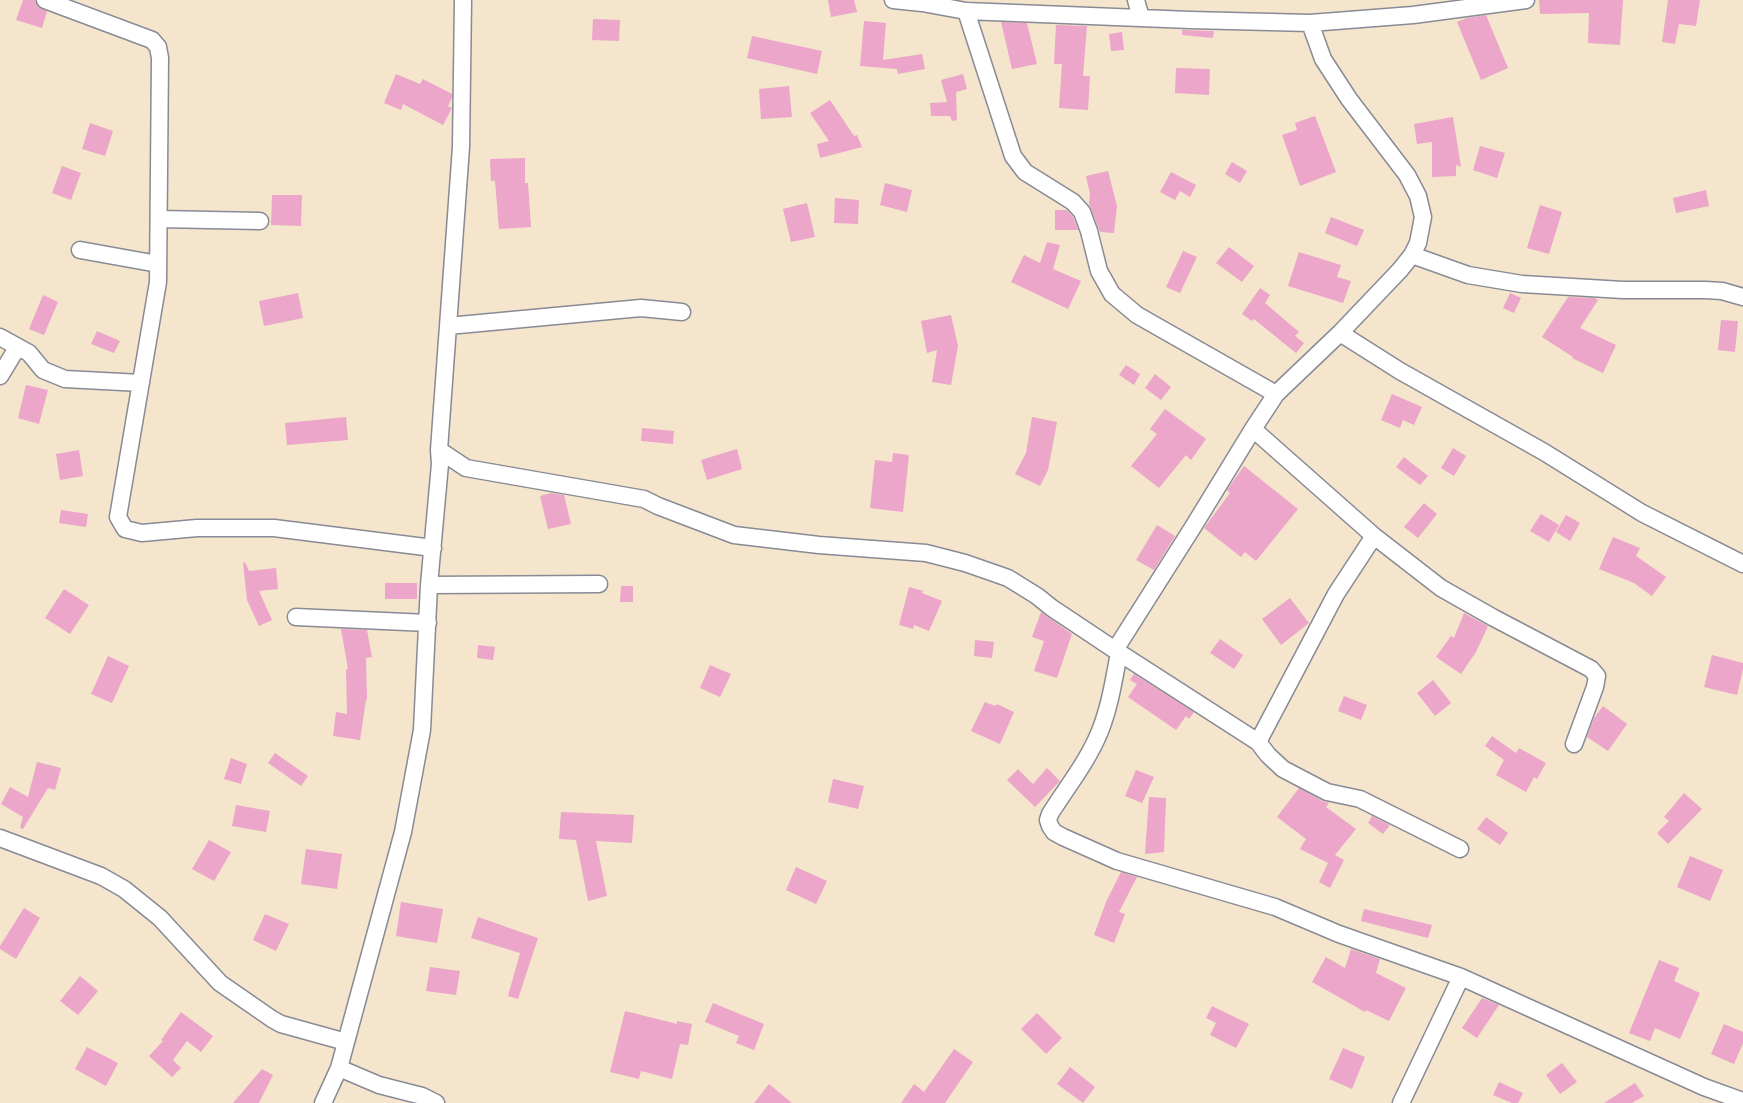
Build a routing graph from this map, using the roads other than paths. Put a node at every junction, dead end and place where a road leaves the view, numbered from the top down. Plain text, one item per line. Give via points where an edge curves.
1 (45, 0) edge
2 (463, 0) edge
3 (893, 0) edge
4 (1136, 0) edge
5 (1526, 0) edge
6 (1412, 7) edge
7 (966, 11) junction
8 (1141, 18) junction
9 (1310, 23) junction
10 (158, 219) junction
11 (260, 221) dead end
12 (80, 250) dead end
13 (1412, 255) junction
14 (158, 264) junction
15 (1743, 297) edge
16 (682, 312) dead end
17 (448, 326) junction
18 (1340, 333) junction
19 (0, 337) edge
20 (17, 348) junction
21 (0, 376) edge
22 (141, 383) junction
23 (1276, 394) junction
24 (1253, 429) junction
25 (439, 450) junction
26 (466, 468) junction
27 (438, 482) junction
28 (1374, 536) junction
29 (433, 548) junction
30 (1743, 564) edge
31 (599, 584) dead end
32 (430, 585) junction
33 (296, 617) dead end
34 (428, 623) junction
35 (1117, 651) junction
36 (1258, 742) junction
37 (1574, 744) dead end
38 (0, 838) edge
39 (1460, 849) dead end
40 (1461, 977) junction
41 (346, 1042) junction
42 (339, 1068) junction
43 (1743, 1101) edge
44 (323, 1103) edge
45 (436, 1103) edge
46 (1401, 1103) edge

1 - 10 street via 152,40 158,47
2 - 17 street via 461,147
3 - 7 street
4 - 8 street
5 - 6 street
6 - 9 street
7 - 8 street
7 - 23 street via 1013,156 1025,172 1073,202 1082,212 1099,271 1112,294 1137,315
8 - 9 street
9 - 13 street via 1323,58 1349,99 1407,175 1418,196 1423,217
10 - 11 street
10 - 14 street
12 - 14 street
13 - 15 street via 1468,275 1522,284 1623,290 1706,290
13 - 18 street
14 - 22 street via 158,282
16 - 17 street via 641,308
17 - 25 street
18 - 23 street
18 - 30 street via 1400,371 1544,452 1642,514
19 - 20 street
20 - 21 street
20 - 22 street via 29,354 43,370 65,379
22 - 29 street via 118,517 125,529 142,533 197,528 274,528
23 - 24 street
24 - 28 street
24 - 35 street
25 - 26 street
25 - 27 street
26 - 27 street
26 - 35 street via 644,499 734,535 917,552 948,558 1008,578
27 - 29 street
28 - 36 street via 1336,594
28 - 37 street via 1441,588 1591,669 1597,676 1595,687
29 - 32 street
31 - 32 street
32 - 34 street
33 - 34 street
34 - 41 street via 422,730 403,832
35 - 36 street
35 - 40 street via 1109,702 1099,733 1050,814 1048,820 1054,832 1116,861 1275,907 1339,934
36 - 39 street via 1283,769 1327,792 1360,798
38 - 41 street via 101,876 124,889 160,918 220,983 264,1014 281,1024
40 - 43 street via 1704,1087
40 - 46 street
41 - 42 street
42 - 44 street
42 - 45 street

